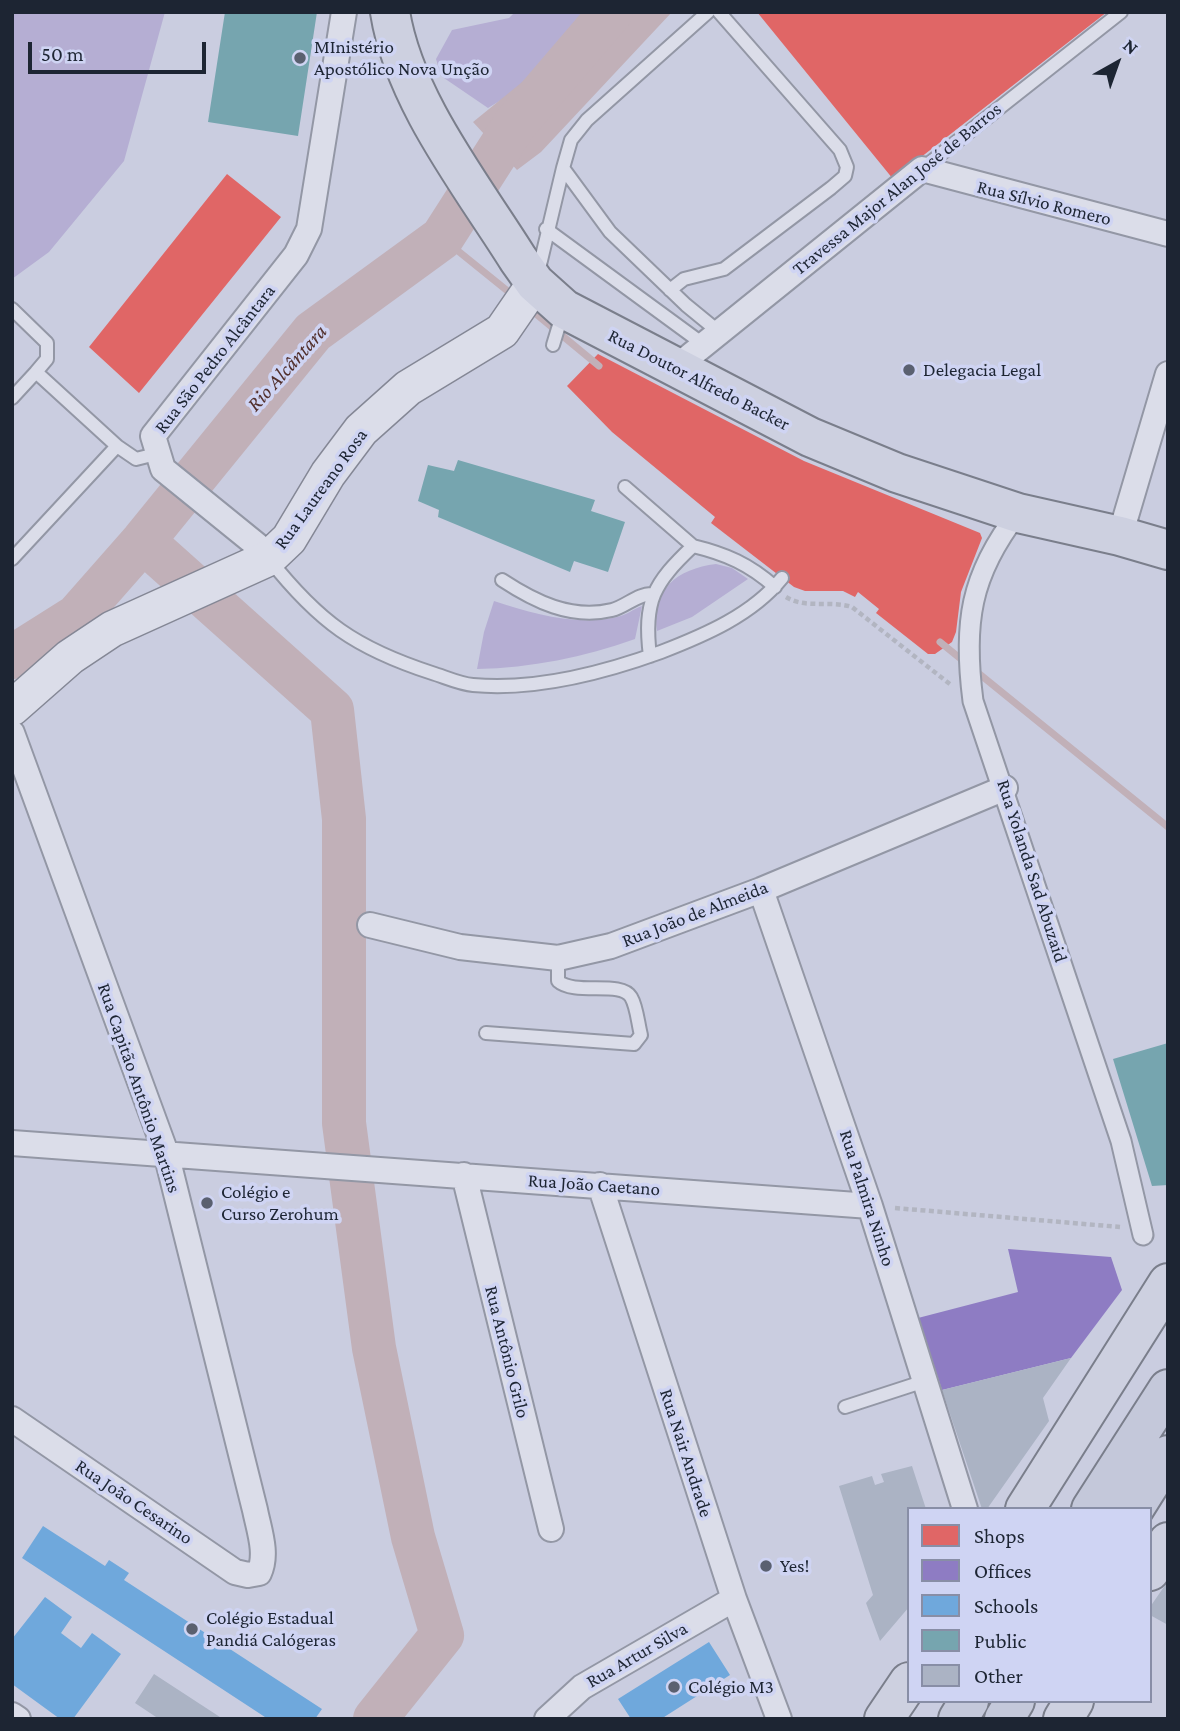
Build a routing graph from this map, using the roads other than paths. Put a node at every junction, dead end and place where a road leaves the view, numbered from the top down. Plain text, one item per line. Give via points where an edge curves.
1 (344, 12) edge
2 (390, 12) edge
3 (708, 12) edge
4 (719, 12) edge
5 (1121, 12) edge
6 (563, 168) junction
7 (922, 169) junction
8 (546, 229) junction
9 (1168, 234) edge
10 (670, 290) junction
11 (522, 291) junction
12 (12, 309) edge
13 (564, 309) junction
14 (553, 345) dead end
15 (699, 348) junction
16 (36, 372) junction
17 (1168, 374) edge
18 (12, 398) edge
19 (117, 446) junction
20 (160, 462) junction
21 (625, 487) dead end
22 (1018, 513) junction
23 (1121, 536) junction
24 (693, 546) junction
25 (1168, 550) edge
26 (12, 559) edge
27 (255, 559) junction
28 (502, 580) dead end
29 (652, 594) junction
30 (650, 656) junction
31 (12, 708) edge
32 (12, 733) edge
33 (1005, 788) junction
34 (761, 890) junction
35 (370, 925) dead end
36 (558, 958) junction
37 (486, 1033) dead end
38 (12, 1143) edge
39 (166, 1153) junction
40 (464, 1175) junction
41 (600, 1185) junction
42 (870, 1206) junction
43 (1143, 1235) road end
44 (1168, 1283) edge
45 (925, 1381) junction
46 (1168, 1389) edge
47 (845, 1407) dead end
48 (12, 1419) edge
49 (1165, 1460) edge
50 (964, 1507) edge
51 (1026, 1507) edge
52 (1092, 1507) edge
53 (1135, 1507) edge
54 (551, 1529) dead end
55 (1168, 1542) edge
56 (1152, 1568) edge
57 (259, 1573) joint
58 (734, 1599) junction
59 (907, 1685) edge
60 (968, 1703) edge
61 (1014, 1703) edge
62 (1073, 1703) edge
63 (12, 1715) edge
64 (18, 1719) edge
65 (547, 1719) edge
66 (779, 1719) edge
67 (884, 1719) edge
68 (958, 1719) edge
69 (1004, 1719) edge
70 (1063, 1719) edge

1 - 20 street, Rua São Pedro Alcântara via 309,229 296,255 153,436
2 - 11 main road, Rua Doutor Alfredo Backer via 396,43 421,103
3 - 6 lane via 587,120 570,140
4 - 10 lane via 840,150 847,167 845,176 831,188 724,269 684,279
5 - 7 lane, Travessa Major Alan José de Barros
6 - 8 lane
6 - 10 lane via 610,232
7 - 9 street, Rua Sílvio Romero
7 - 15 street, Travessa Major Alan José de Barros
8 - 11 lane
8 - 15 lane
10 - 15 lane
11 - 13 main road, Rua Doutor Alfredo Backer
11 - 27 main road, Rua Laureano Rosa via 486,342 408,388 361,430 289,539
12 - 16 lane via 47,343 47,359
13 - 14 lane
13 - 15 main road, Rua Doutor Alfredo Backer
15 - 22 main road, Rua Doutor Alfredo Backer via 810,438
16 - 18 lane
16 - 19 lane
17 - 23 street
19 - 20 lane via 136,459
19 - 26 lane
20 - 27 street
21 - 24 lane
22 - 23 main road, Rua Doutor Alfredo Backer
22 - 33 street, Rua Yolanda Sad Abuzaid via 982,568 967,660 974,701
23 - 25 main road, Rua Doutor Alfredo Backer
24 - 29 lane
24 - 30 lane via 732,556 779,582 758,604 733,619
27 - 30 lane via 350,638 399,662 471,685 583,677
27 - 31 main road, Rua Laureano Rosa via 112,629 70,657
28 - 29 lane via 532,599 587,613 611,610
29 - 30 lane via 647,615
32 - 39 street, Rua Capitão Antônio Martins
33 - 34 street, Rua João de Almeida
33 - 43 street, Rua Yolanda Sad Abuzaid via 1121,1141
34 - 36 street, Rua João de Almeida via 611,946
34 - 42 street, Rua Palmira Ninho
35 - 36 street, Rua João de Almeida via 460,947
36 - 37 lane via 558,981 565,988 622,990 631,996 641,1035 634,1044
38 - 39 street, Rua João Caetano
39 - 40 street, Rua João Caetano
39 - 57 street, Rua Capitão Antônio Martins via 255,1510 263,1551
40 - 41 street, Rua João Caetano
40 - 54 street, Rua Antônio Grilo
41 - 42 street, Rua João Caetano
41 - 58 street, Rua Nair Andrade
42 - 45 street, Rua Palmira Ninho
44 - 51 main road
45 - 47 lane
45 - 50 street, Rua Palmira Ninho
46 - 52 highway
48 - 57 street, Rua João Cesarino via 235,1572
49 - 53 highway
55 - 56 main road
58 - 65 street, Rua Artur Silva via 582,1687
58 - 66 street, Rua Nair Andrade
59 - 67 main road
60 - 68 highway
61 - 69 highway
62 - 70 main road
63 - 64 street

